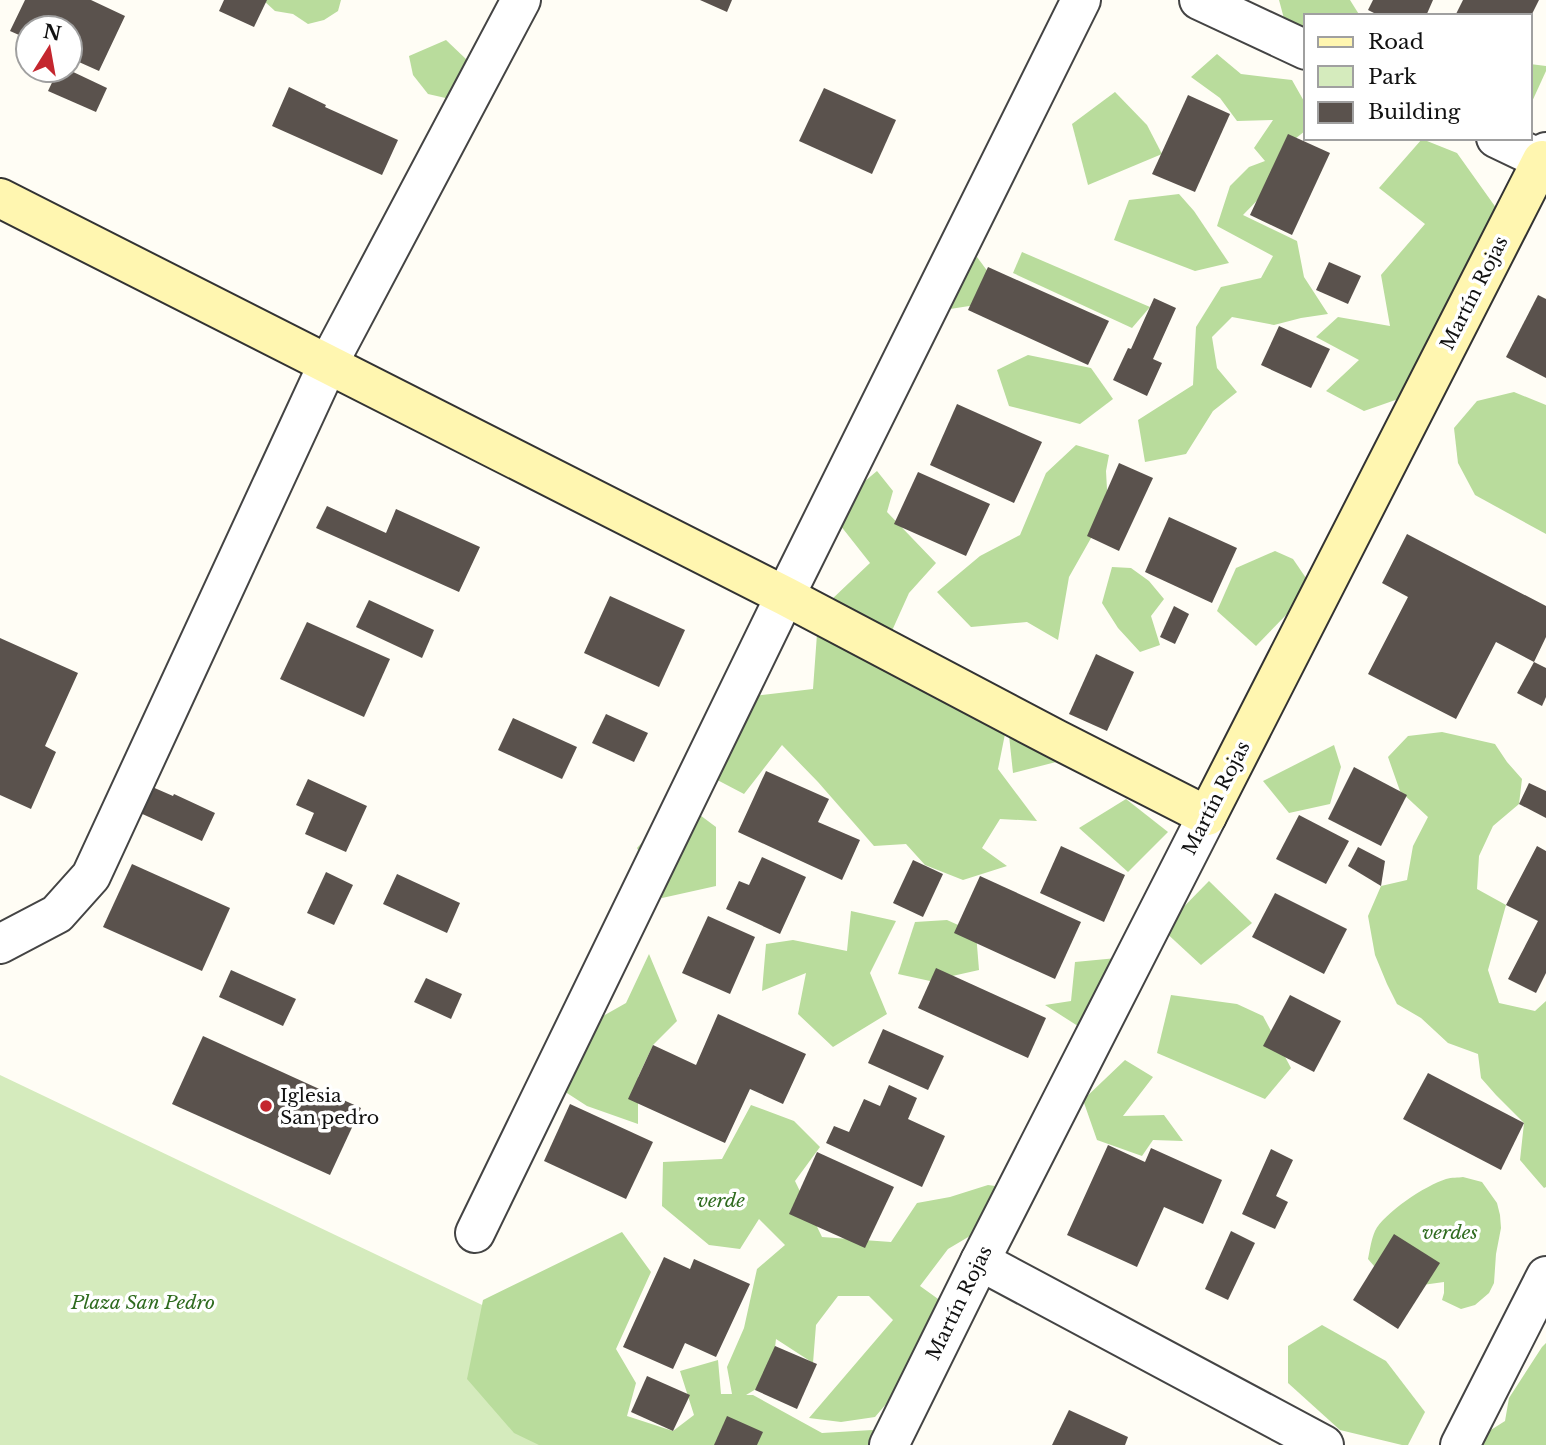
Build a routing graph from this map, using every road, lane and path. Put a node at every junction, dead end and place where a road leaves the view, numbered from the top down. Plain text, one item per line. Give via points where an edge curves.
1 (521, 0) edge
2 (1081, 0) edge
3 (1199, 0) edge
4 (1304, 49) edge
5 (1501, 140) edge
6 (1545, 158) edge
7 (0, 198) edge
8 (328, 364) junction
9 (785, 596) junction
10 (1207, 816) junction
11 (0, 944) edge
12 (475, 1233) dead end
13 (979, 1261) junction
14 (1546, 1276) edge
15 (889, 1445) edge
16 (1324, 1445) edge
17 (1460, 1445) edge

1 - 8 street
2 - 9 street
3 - 4 street
5 - 6 street
6 - 10 street, Martín Rojas
7 - 8 street
8 - 9 street
8 - 11 street via 91,876 57,914
9 - 10 street
9 - 12 street
10 - 13 street, Martín Rojas
13 - 15 street, Martín Rojas
13 - 16 street
14 - 17 street

